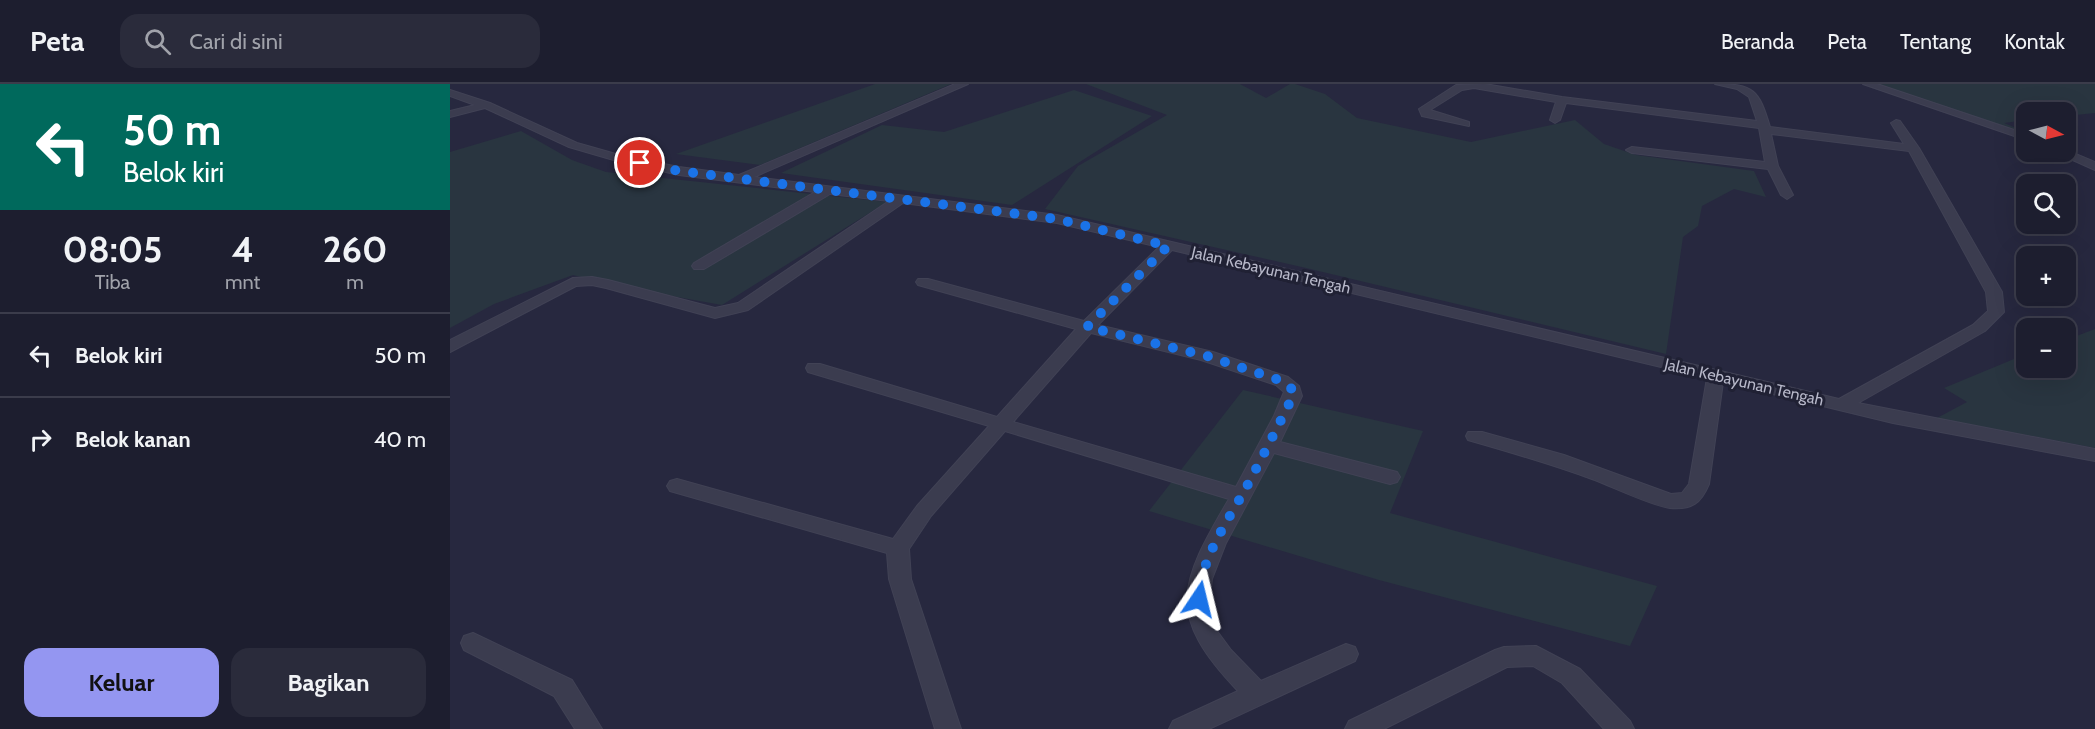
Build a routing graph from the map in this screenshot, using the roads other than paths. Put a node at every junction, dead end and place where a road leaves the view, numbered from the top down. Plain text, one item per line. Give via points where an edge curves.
1 (963, 84) edge
2 (1720, 84) edge
3 (1869, 84) edge
4 (450, 93) edge
5 (1562, 100) junction
6 (486, 105) junction
7 (450, 114) edge
8 (1555, 120) dead end
9 (1465, 123) dead end
10 (1896, 123) dead end
11 (1764, 127) junction
12 (2016, 133) edge
13 (1913, 148) junction
14 (1632, 150) dead end
15 (2076, 158) edge
16 (1772, 166) junction
17 (2095, 166) edge
18 (743, 178) junction
19 (829, 189) junction
20 (1786, 195) dead end
21 (899, 200) junction
22 (1168, 246) junction
23 (699, 266) dead end
24 (923, 282) dead end
25 (1087, 327) junction
26 (450, 347) edge
27 (814, 368) dead end
28 (1716, 374) junction
29 (1841, 405) junction
30 (1001, 424) junction
31 (1475, 436) dead end
32 (1269, 445) junction
33 (2095, 455) edge
34 (1390, 477) dead end
35 (677, 486) dead end
36 (1242, 496) junction
37 (898, 548) junction
38 (472, 643) dead end
39 (1346, 654) dead end
40 (1257, 694) junction
41 (589, 729) edge
42 (948, 729) edge
43 (1182, 729) edge
44 (1358, 729) edge
45 (1621, 729) edge

1 - 18 street
2 - 11 street via 1753,96
3 - 12 street
4 - 6 street, Jalan Kebayunan Tengah
5 - 8 street
5 - 9 street via 1473,85 1459,87 1424,109 1426,114
5 - 11 street
6 - 7 street
6 - 18 street, Jalan Kebayunan Tengah via 573,145 621,159
10 - 13 street
11 - 13 street
11 - 16 street
13 - 29 street via 1994,292 1996,312 1978,328
14 - 16 street
15 - 17 street
16 - 20 street
18 - 19 street, Jalan Kebayunan Tengah
19 - 21 street, Jalan Kebayunan Tengah
19 - 23 street
21 - 22 street, Jalan Kebayunan Tengah via 1057,219
21 - 26 street via 756,300 735,309 715,313 608,284 582,281 561,287
22 - 25 street
22 - 28 street, Jalan Kebayunan Tengah
24 - 25 street
25 - 30 street
25 - 32 street via 1207,356 1282,381 1293,390 1293,396
27 - 30 street
28 - 29 street, Jalan Kebayunan Tengah
28 - 31 street via 1699,484 1694,496 1686,500 1670,501 1557,459
29 - 33 street, Jalan Kebayunan Tengah via 1892,420
30 - 36 street
30 - 37 street via 924,511
32 - 34 street
32 - 36 street
35 - 37 street
36 - 40 street via 1209,555 1199,586 1199,613 1210,642
37 - 42 street via 900,579
38 - 41 street via 563,688
39 - 40 street
40 - 43 street
44 - 45 street via 1504,657 1536,656 1570,676

